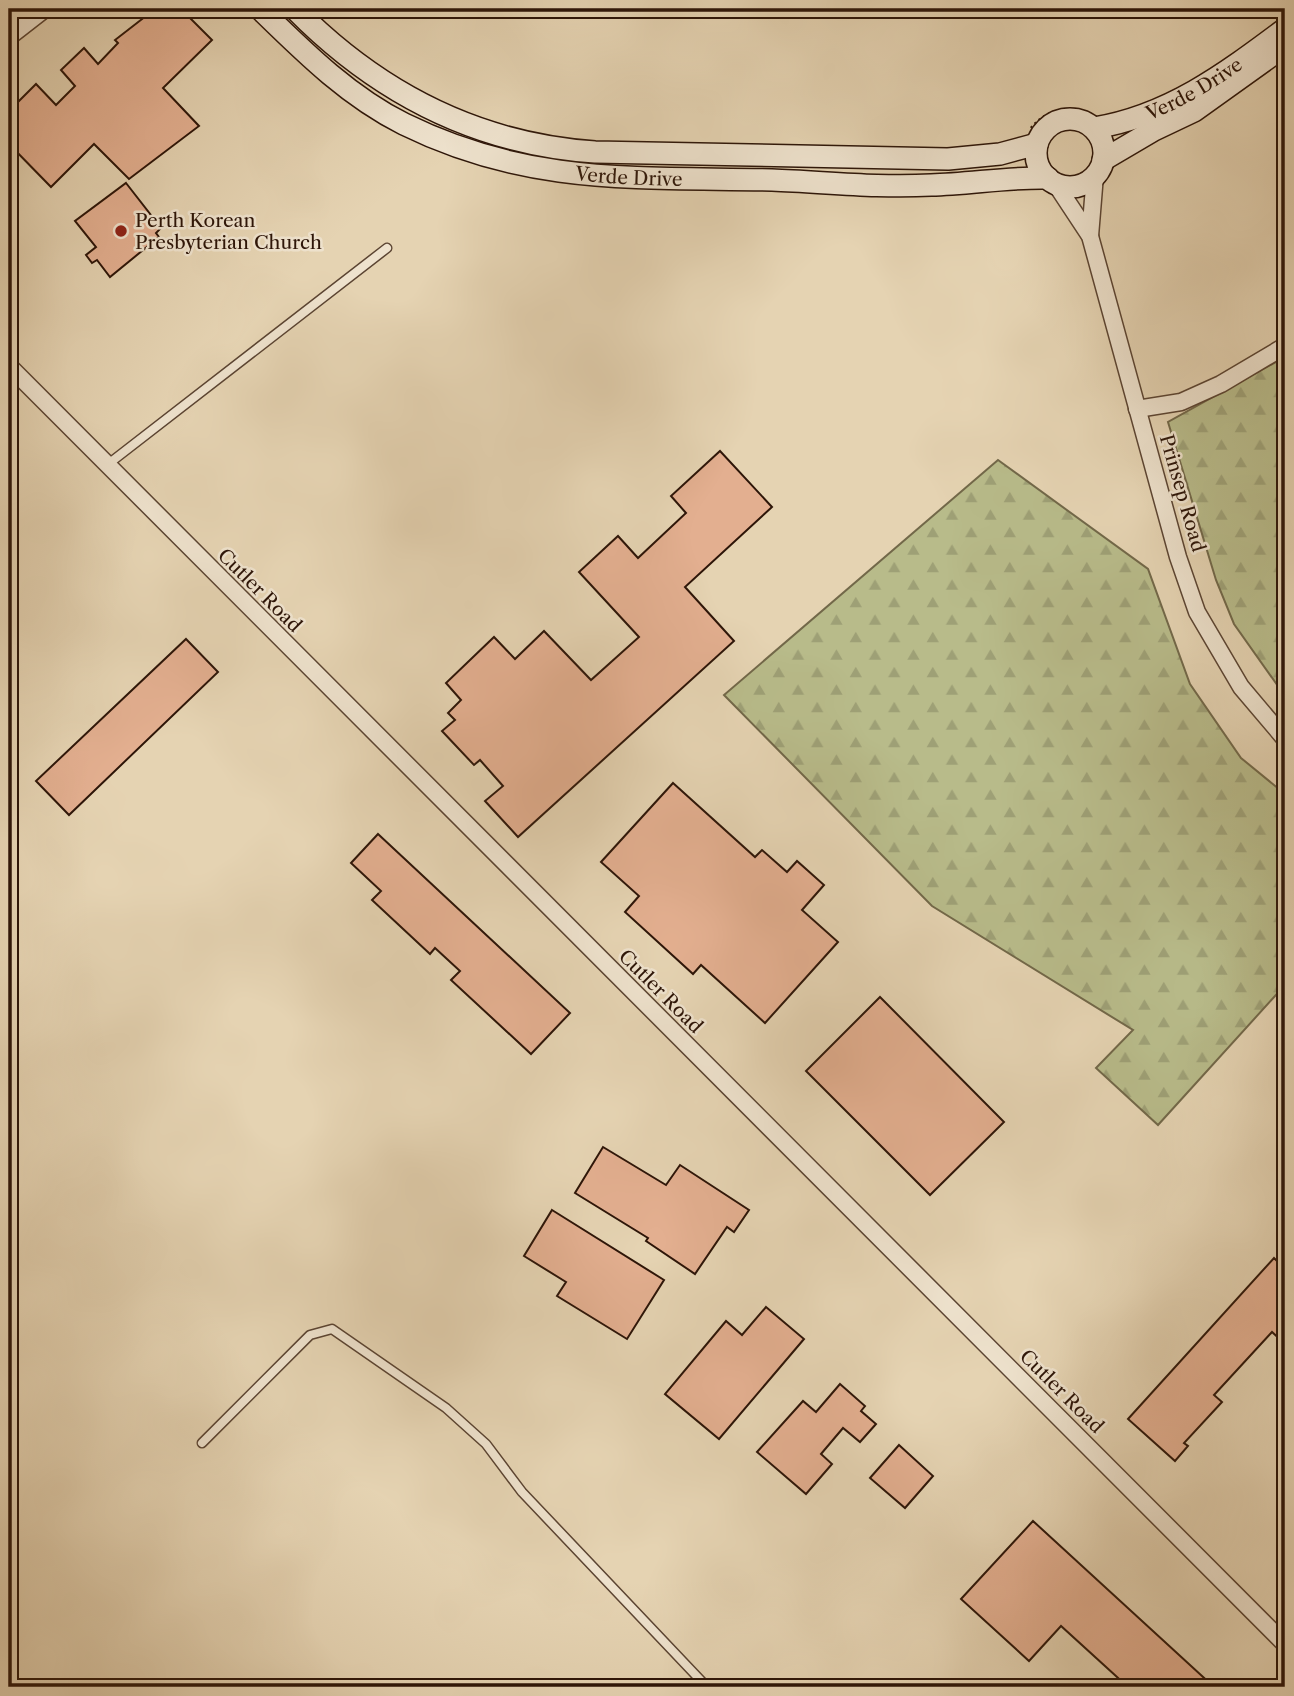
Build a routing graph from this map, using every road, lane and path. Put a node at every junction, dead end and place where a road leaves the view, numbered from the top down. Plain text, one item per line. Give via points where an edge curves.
1 (45, 9) edge
2 (260, 9) edge
3 (295, 9) edge
4 (1285, 29) edge
5 (9, 37) edge
6 (1285, 45) edge
7 (1093, 121) junction
8 (1033, 138) junction
9 (1099, 168) junction
10 (1051, 180) junction
11 (1090, 236) junction
12 (387, 248) dead end
13 (1285, 346) edge
14 (9, 366) edge
15 (1137, 409) junction
16 (107, 465) junction
17 (1285, 738) edge
18 (202, 1443) dead end
19 (1285, 1644) edge
20 (707, 1687) edge

1 - 5 street
2 - 10 main road, Verde Drive via 309,57 363,99 403,123 471,153 514,165 584,175 853,186
3 - 8 main road, Verde Drive via 355,63 404,96 481,131 537,146 595,152 948,159 1000,155
4 - 7 main road, Verde Drive via 1184,98 1129,123
6 - 9 main road, Verde Drive via 1195,111 1154,130
7 - 8 main road via 1062,120
7 - 8 path via 1079,110 1055,110 1038,120
7 - 9 main road via 1103,143
8 - 10 main road via 1038,163
9 - 10 main road via 1072,187
9 - 11 street, Prinsep Road
10 - 11 street, Prinsep Road
11 - 15 street, Prinsep Road
12 - 16 lane
13 - 15 street via 1181,402
14 - 16 street, Cutler Road
15 - 17 street, Prinsep Road via 1197,612 1241,687
16 - 19 street, Cutler Road
18 - 20 lane via 310,1335 332,1329 446,1408 486,1444 522,1492

